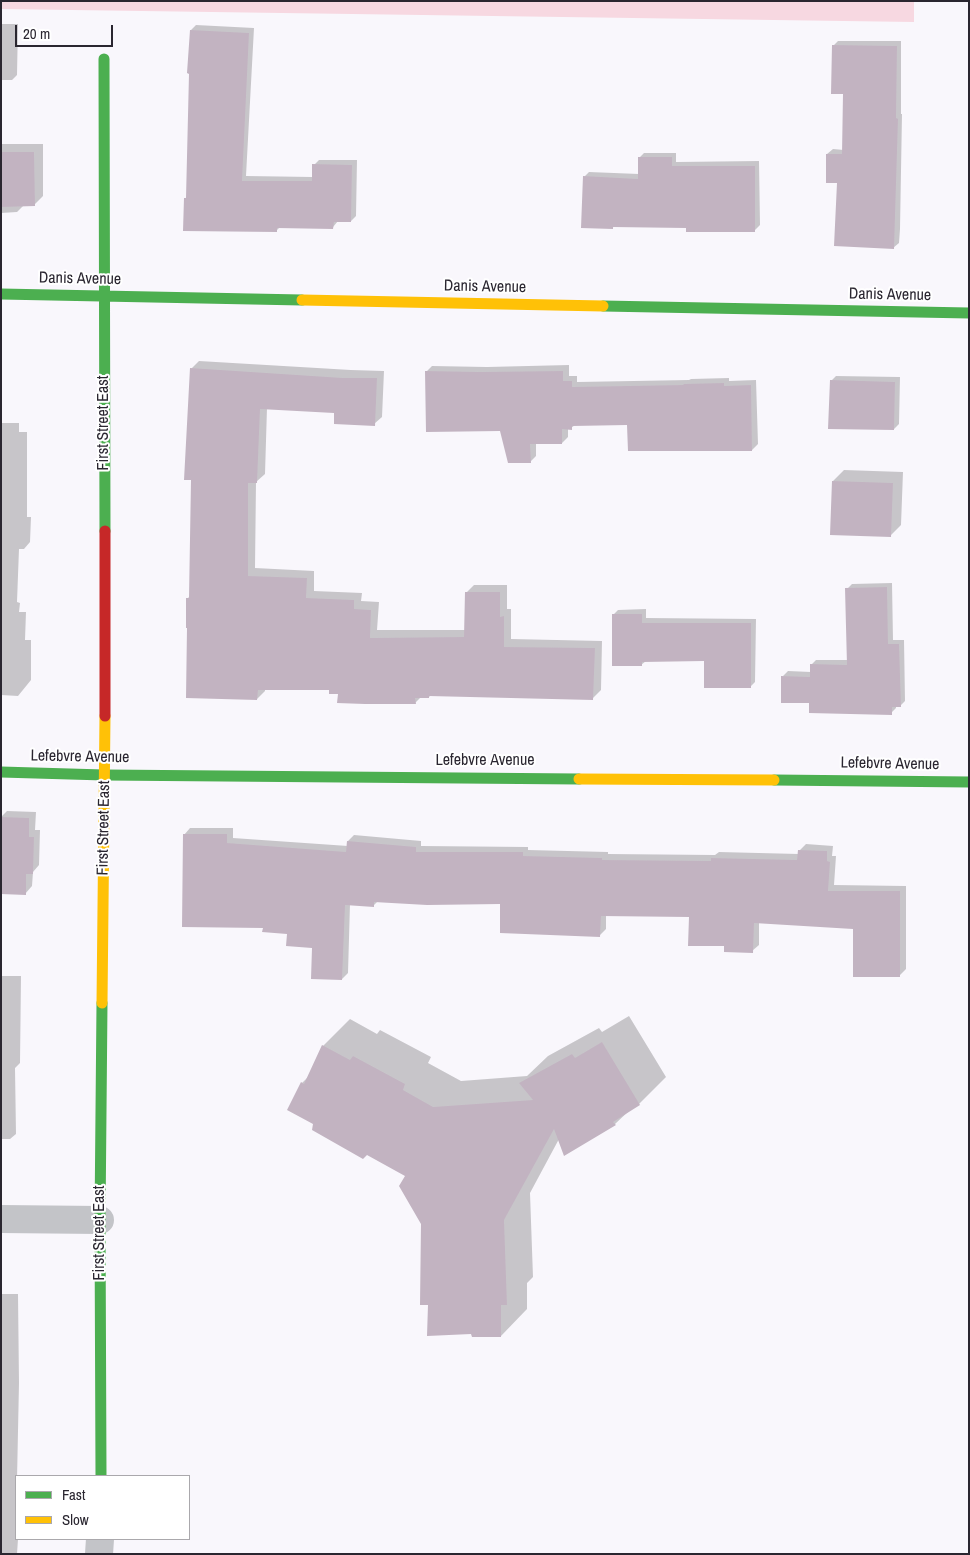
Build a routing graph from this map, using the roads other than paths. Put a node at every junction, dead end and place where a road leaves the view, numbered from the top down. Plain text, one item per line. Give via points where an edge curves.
1 (104, 59) dead end
2 (1, 294) edge
3 (105, 296) junction
4 (969, 313) edge
5 (1, 772) edge
6 (104, 775) junction
7 (969, 782) edge
8 (1, 1219) edge
9 (100, 1220) junction
10 (101, 1475) edge
11 (100, 1540) edge
12 (99, 1554) edge

1 - 3 street, First Street East
2 - 3 street, Danis Avenue
3 - 4 street, Danis Avenue
3 - 6 street, First Street East
5 - 6 street, Lefebvre Avenue
6 - 7 street, Lefebvre Avenue
6 - 9 street, First Street East
8 - 9 street
9 - 10 street, First Street East
11 - 12 street

